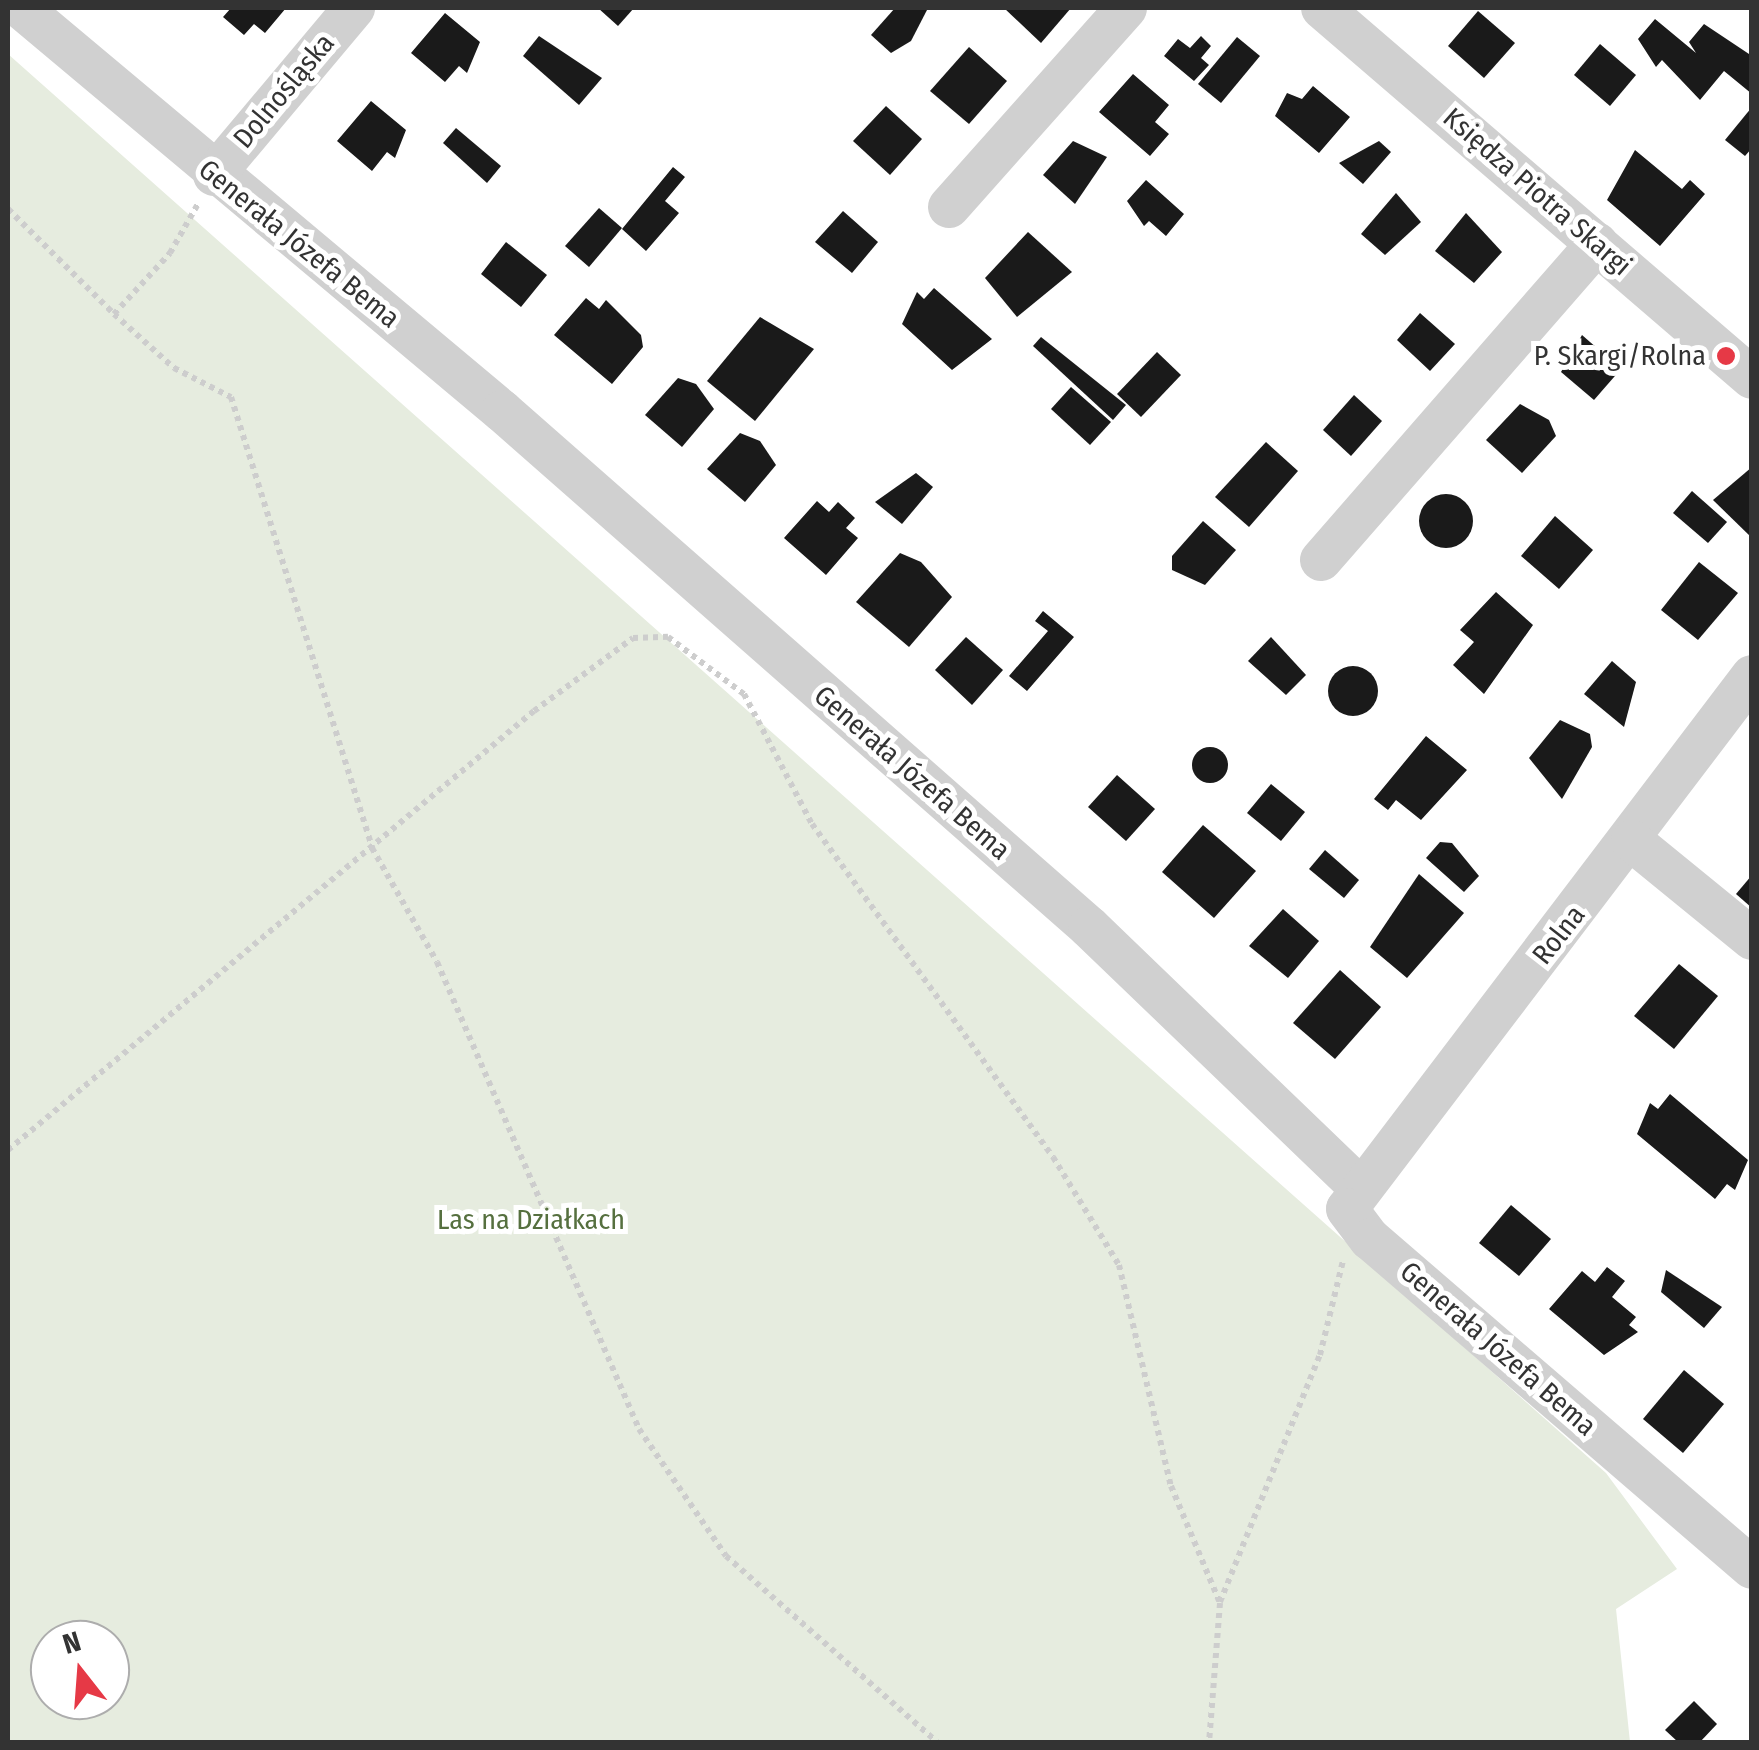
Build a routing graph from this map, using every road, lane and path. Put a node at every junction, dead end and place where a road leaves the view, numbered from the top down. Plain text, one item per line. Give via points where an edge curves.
1 (21, 8) edge
2 (354, 8) edge
3 (1126, 8) edge
4 (1322, 8) edge
5 (214, 176) junction
6 (949, 208) dead end
7 (8, 210) edge
8 (1598, 244) junction
9 (114, 314) junction
10 (1752, 378) edge
11 (1321, 560) dead end
12 (1752, 676) edge
13 (1632, 840) junction
14 (372, 848) junction
15 (1752, 939) edge
16 (8, 1150) edge
17 (1356, 1205) junction
18 (1752, 1568) edge
19 (1220, 1603) junction
20 (937, 1742) edge
21 (1209, 1742) edge

1 - 5 street, Generała Józefa Bema
2 - 5 street, Dolnośląska
3 - 6 street
4 - 8 street, Księdza Piotra Skargi
5 - 9 path via 170,253
5 - 17 street, Generała Józefa Bema via 502,411 1089,927
7 - 9 path
8 - 10 street, Księdza Piotra Skargi
8 - 11 street
9 - 14 path via 174,368 231,397
12 - 13 street, Rolna
13 - 15 street
13 - 17 street, Rolna
14 - 16 path
14 - 19 path via 633,638 668,637 744,694 812,824 1053,1157 1119,1265 1171,1486
14 - 20 path via 437,962 639,1429 726,1556
17 - 18 street, Generała Józefa Bema
17 - 19 path via 1320,1355
19 - 21 path

